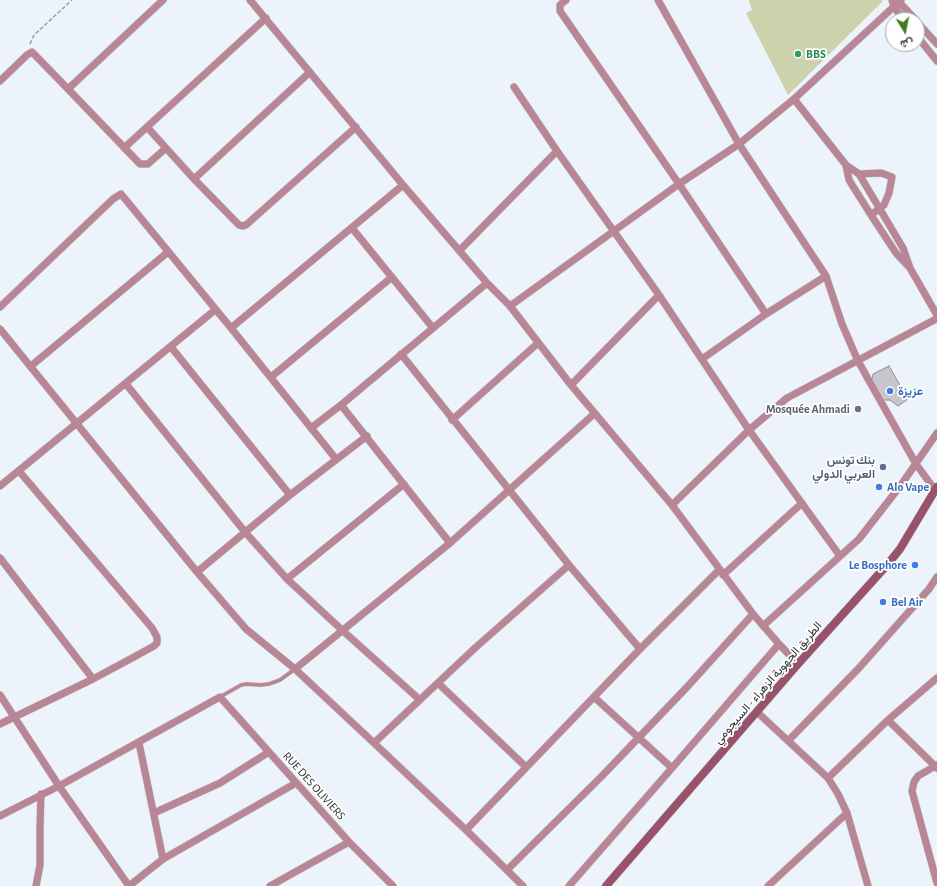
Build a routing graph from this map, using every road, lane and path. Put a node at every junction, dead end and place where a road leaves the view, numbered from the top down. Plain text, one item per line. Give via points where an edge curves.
1 (72, 0) edge
2 (163, 0) edge
3 (250, 0) edge
4 (566, 0) edge
5 (658, 0) edge
6 (897, 2) edge
7 (901, 12) edge
8 (907, 12) edge
9 (266, 18) junction
10 (925, 31) edge
11 (937, 44) edge
12 (925, 46) edge
13 (31, 52) junction
14 (937, 61) edge
15 (310, 72) junction
16 (0, 81) edge
17 (514, 87) dead end
18 (68, 90) junction
19 (794, 99) junction
20 (147, 127) junction
21 (356, 127) junction
22 (739, 144) junction
23 (124, 148) junction
24 (166, 148) junction
25 (557, 151) junction
26 (846, 165) junction
27 (859, 174) junction
28 (194, 179) junction
29 (679, 184) junction
30 (403, 185) junction
31 (880, 208) junction
32 (871, 216) junction
33 (352, 228) junction
34 (614, 231) junction
35 (460, 250) junction
36 (168, 252) junction
37 (910, 268) junction
38 (826, 276) junction
39 (392, 277) junction
40 (487, 282) junction
41 (659, 296) junction
42 (510, 306) junction
43 (0, 307) edge
44 (215, 310) junction
45 (766, 314) junction
46 (0, 328) edge
47 (231, 328) junction
48 (433, 328) junction
49 (538, 343) junction
50 (171, 347) junction
51 (401, 354) junction
52 (702, 359) junction
53 (858, 361) junction
54 (31, 366) junction
55 (271, 377) junction
56 (126, 384) junction
57 (571, 385) junction
58 (341, 405) junction
59 (594, 414) junction
60 (452, 420) junction
61 (77, 423) junction
62 (311, 428) junction
63 (749, 430) junction
64 (937, 433) edge
65 (367, 436) junction
66 (336, 459) junction
67 (916, 464) junction
68 (19, 470) junction
69 (1, 483) edge
70 (404, 484) junction
71 (936, 488) edge
72 (509, 490) junction
73 (290, 495) junction
74 (802, 503) junction
75 (672, 505) junction
76 (245, 532) junction
77 (450, 543) junction
78 (840, 556) junction
79 (0, 558) edge
80 (568, 565) junction
81 (197, 572) junction
82 (721, 572) junction
83 (937, 577) edge
84 (287, 579) junction
85 (753, 614) junction
86 (763, 626) junction
87 (342, 630) junction
88 (779, 644) junction
89 (640, 649) junction
90 (798, 664) junction
91 (295, 670) junction
92 (937, 678) edge
93 (93, 679) junction
94 (438, 683) junction
95 (0, 695) edge
96 (594, 697) junction
97 (220, 698) junction
98 (420, 700) junction
99 (757, 712) junction
100 (15, 717) junction
101 (888, 720) junction
102 (0, 724) edge
103 (638, 737) junction
104 (788, 741) junction
105 (139, 742) junction
106 (374, 743) junction
107 (269, 752) junction
108 (936, 766) edge
109 (526, 767) junction
110 (672, 768) junction
111 (828, 778) junction
112 (296, 782) junction
113 (59, 786) junction
114 (41, 794) junction
115 (154, 813) junction
116 (847, 813) junction
117 (0, 816) edge
118 (466, 830) junction
119 (349, 842) junction
120 (163, 859) junction
121 (507, 870) junction
122 (937, 882) edge
123 (36, 886) edge
124 (129, 886) edge
125 (270, 886) edge
126 (393, 886) edge
127 (523, 886) edge
128 (569, 886) edge
129 (606, 886) edge
130 (768, 886) edge
131 (868, 886) edge

1 - 13 path via 34,36 30,44
2 - 18 street
3 - 9 street
4 - 29 street via 560,5 560,11
5 - 22 street
6 - 7 street
6 - 8 street
6 - 19 street
9 - 15 street
9 - 20 street
10 - 11 street
12 - 14 street
13 - 16 street
13 - 18 street
15 - 21 street
15 - 28 street
17 - 25 street
18 - 23 street
19 - 22 street
19 - 26 street
20 - 23 street
20 - 24 street
21 - 28 street via 245,225 239,225
21 - 30 street
22 - 29 street
22 - 38 street
23 - 24 street via 136,162 144,165
24 - 28 street
25 - 34 street
25 - 35 street
26 - 27 street
26 - 32 street via 850,180
27 - 31 street
27 - 31 street via 881,173 892,177 889,193
29 - 34 street
29 - 45 street
30 - 33 street
30 - 35 street
31 - 32 street
31 - 37 street via 903,248
32 - 37 street via 896,253
33 - 39 street
33 - 47 street
34 - 41 street
34 - 42 street
35 - 40 street
36 - 43 street via 120,194
36 - 44 street
36 - 54 street
37 - 53 street via 936,319
38 - 45 street
38 - 53 street
39 - 48 street
39 - 55 street
40 - 42 street
40 - 48 street
41 - 52 street
41 - 57 street
42 - 49 street
44 - 47 street
44 - 50 street
45 - 52 street
46 - 54 street
47 - 55 street
48 - 51 street
49 - 57 street
49 - 60 street
50 - 56 street
50 - 73 street
51 - 58 street
51 - 60 street
52 - 63 street
53 - 63 street via 787,398
53 - 67 street
54 - 61 street
55 - 62 street
56 - 61 street
56 - 76 street
57 - 59 street
58 - 62 street
58 - 65 street
59 - 72 street
59 - 75 street
60 - 72 street
61 - 68 street
61 - 81 street
62 - 66 street
63 - 74 street
63 - 75 street
64 - 67 street
65 - 66 street
65 - 70 street
66 - 73 street
67 - 71 street
67 - 78 street via 859,539
68 - 69 street
68 - 93 street via 157,637 154,646
70 - 77 street
70 - 84 street
71 - 90 main road, الطريق الجهوية الزهراء - السيجومي via 887,566
72 - 77 street
72 - 80 street
73 - 76 street
74 - 78 street
74 - 82 street
75 - 82 street
76 - 81 street
76 - 84 street
77 - 87 street
78 - 86 street
79 - 93 street
80 - 89 street
80 - 94 street
81 - 91 street via 246,629
82 - 85 street
82 - 89 street
83 - 104 street via 859,668
84 - 87 street
85 - 86 street
85 - 103 street
86 - 88 street
87 - 91 street
87 - 98 street
88 - 90 street
88 - 110 street
89 - 96 street
90 - 99 main road, الطريق الجهوية الزهراء - السيجومي
91 - 97 lane via 269,684 241,685
91 - 106 street
92 - 101 street
93 - 100 street
94 - 98 street
94 - 109 street
95 - 100 street
96 - 103 street
96 - 109 street
97 - 105 street
97 - 107 street, RUE DES OLIVIERS
98 - 106 street
99 - 104 street
99 - 129 main road, الطريق الجهوية الزهراء - السيجومي
100 - 102 street
100 - 113 street
101 - 108 street
101 - 111 street
103 - 110 street
103 - 121 street
104 - 111 street
105 - 113 street
105 - 115 street
106 - 118 street
107 - 112 street, RUE DES OLIVIERS
107 - 115 street via 226,780
108 - 122 street via 918,776 912,791
109 - 118 street
110 - 128 street
111 - 116 street
112 - 119 street, RUE DES OLIVIERS
112 - 120 street
113 - 114 street
113 - 124 street
114 - 117 street
114 - 123 street via 40,865
115 - 120 street
116 - 130 street
116 - 131 street
118 - 121 street
119 - 125 street
119 - 126 street, RUE DES OLIVIERS
120 - 124 street
121 - 127 street

